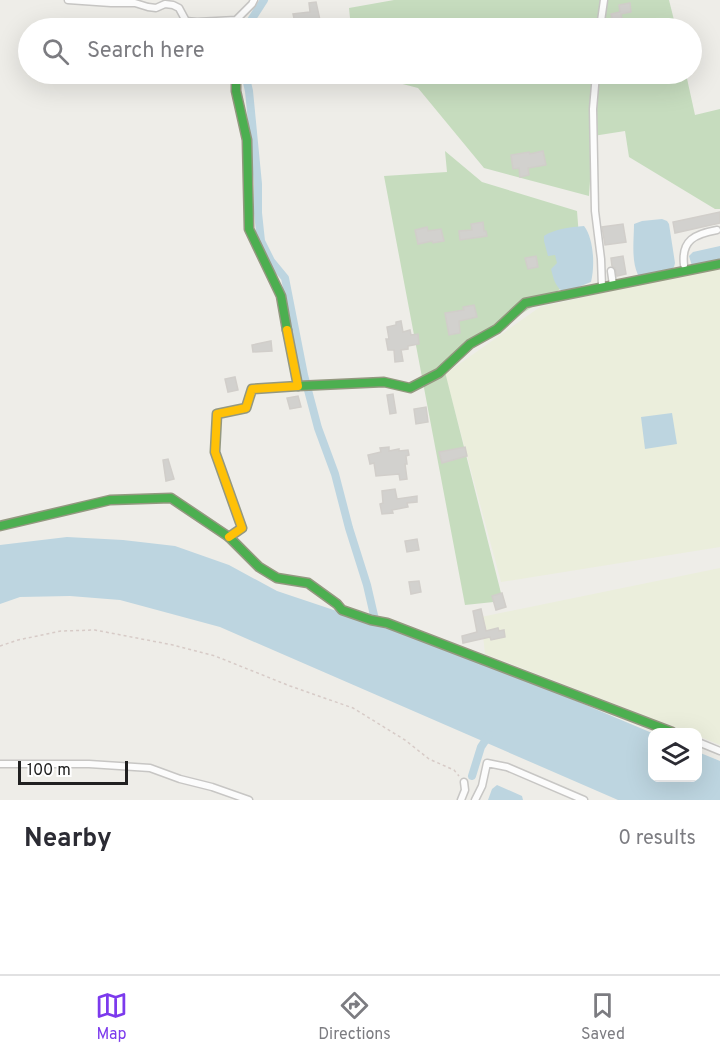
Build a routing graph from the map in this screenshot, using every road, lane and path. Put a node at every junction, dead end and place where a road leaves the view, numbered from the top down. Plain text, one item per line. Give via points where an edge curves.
1 (68, 0) edge
2 (254, 0) edge
3 (604, 0) edge
4 (184, 18) edge
5 (238, 18) edge
6 (601, 18) edge
7 (236, 84) edge
8 (595, 84) edge
9 (717, 230) dead end
10 (720, 264) edge
11 (684, 265) dead end
12 (611, 271) dead end
13 (613, 285) junction
14 (602, 287) junction
15 (300, 386) junction
16 (0, 526) edge
17 (229, 537) junction
18 (0, 646) edge
19 (662, 728) edge
20 (702, 744) edge
21 (720, 751) edge
22 (0, 764) edge
23 (464, 782) joint
24 (249, 800) edge
25 (461, 800) edge
26 (475, 800) edge
27 (584, 800) edge

1 - 4 street via 135,3 156,8 173,5
2 - 5 street
3 - 6 street
7 - 15 street via 247,140 249,229 281,296
8 - 14 street via 594,211
9 - 11 street via 688,242 682,252
10 - 13 street
12 - 13 street
13 - 14 street
14 - 15 street via 525,303 439,373 410,388 384,382
15 - 17 street via 252,389 246,408 217,414 215,452 242,528
16 - 17 street via 110,500 171,498
17 - 19 street via 259,567 277,578 308,584 342,610 423,636
18 - 23 path via 61,631 95,630 215,656 353,708 429,759 454,770
20 - 21 street
22 - 24 street via 150,768
23 - 25 street
26 - 27 street via 487,763 507,767

